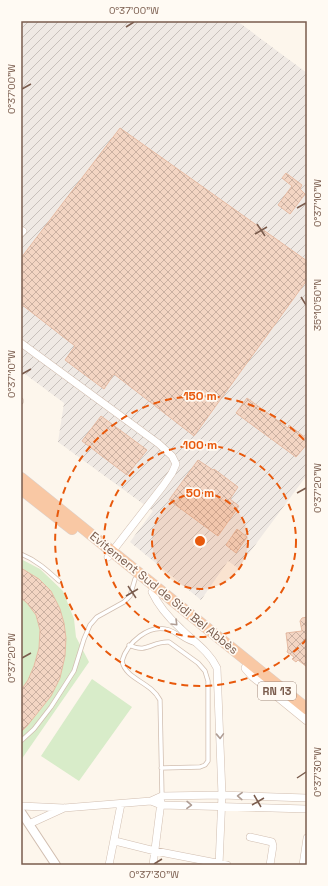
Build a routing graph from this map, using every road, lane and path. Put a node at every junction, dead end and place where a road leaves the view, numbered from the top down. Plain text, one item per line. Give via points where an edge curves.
1 (21, 342) edge
2 (21, 478) edge
3 (21, 489) edge
4 (21, 554) edge
5 (110, 554) junction
6 (59, 581) dead end
7 (145, 584) junction
8 (197, 643) junction
9 (129, 646) junction
10 (247, 664) junction
11 (307, 705) edge
12 (307, 709) edge
13 (307, 715) edge
14 (307, 720) edge
15 (21, 741) edge
16 (161, 768) junction
17 (162, 796) junction
18 (222, 796) junction
19 (307, 798) edge
20 (151, 802) junction
21 (121, 804) junction
22 (161, 805) junction
23 (21, 806) edge
24 (222, 806) junction
25 (64, 808) junction
26 (307, 810) edge
27 (21, 812) edge
28 (29, 824) junction
29 (250, 837) dead end
30 (307, 838) edge
31 (115, 841) junction
32 (155, 851) junction
33 (56, 865) edge
34 (109, 865) edge
35 (152, 865) edge
36 (222, 865) edge
37 (270, 865) edge
38 (303, 865) edge

1 - 5 street via 159,444 172,456 176,464 164,486
2 - 5 highway, Evitement Sud de Sidi Bel Abbès
3 - 5 highway, Evitement Sud de Sidi Bel Abbès
4 - 6 lane via 44,567
5 - 7 highway, Evitement Sud de Sidi Bel Abbès
7 -> 8 street via 166,615
7 - 10 highway, Evitement Sud de Sidi Bel Abbès
7 - 15 lane via 124,602 97,617 90,625 74,671 51,707
8 - 9 lane via 161,629 143,634
8 -> 18 street via 207,652 217,668
9 - 16 lane via 123,657 123,665 133,677 154,690 160,700
9 - 16 lane via 142,649 169,642 198,663 208,681 208,760 200,767
10 - 11 main road via 262,669
10 - 12 highway, Evitement Sud de Sidi Bel Abbès
10 - 13 highway, RN 13
10 - 14 main road via 254,676
16 - 17 lane
17 - 18 street
17 - 20 street
17 - 22 street
19 -> 18 street
18 - 24 street
20 - 21 street
20 - 22 street
21 - 25 street
21 - 31 street
22 -> 24 street
22 - 32 street
23 - 25 street
24 - 26 street
24 - 36 street
25 - 28 street
27 - 28 street
28 - 33 street
29 - 37 street via 272,842
30 - 38 street
31 - 32 street
31 - 34 street
32 - 35 street
32 - 36 street

